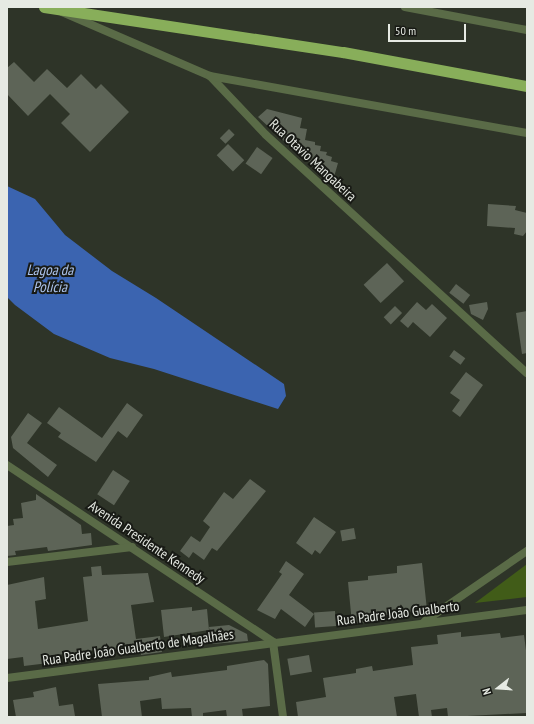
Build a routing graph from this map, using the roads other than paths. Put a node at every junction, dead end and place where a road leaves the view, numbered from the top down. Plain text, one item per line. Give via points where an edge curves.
1 (406, 7) edge
2 (49, 8) edge
3 (527, 30) edge
4 (210, 76) junction
5 (527, 86) edge
6 (527, 133) edge
7 (527, 373) edge
8 (7, 465) edge
9 (132, 547) junction
10 (527, 552) edge
11 (7, 562) edge
12 (527, 610) edge
13 (424, 622) junction
14 (272, 642) junction
15 (7, 678) edge
16 (283, 717) edge

1 - 3 street
2 - 4 street, Rua Otavio Mangabeira
2 - 5 highway via 343,52
4 - 6 street
4 - 7 street, Rua Otavio Mangabeira via 266,135
8 - 9 street, Avenida Presidente Kennedy
9 - 11 street
9 - 14 street, Avenida Presidente Kennedy
10 - 13 street
12 - 13 street, Rua Padre João Gualberto
13 - 14 street, Rua Padre João Gualberto
14 - 15 street, Rua Padre João Gualberto de Magalhães
14 - 16 street

